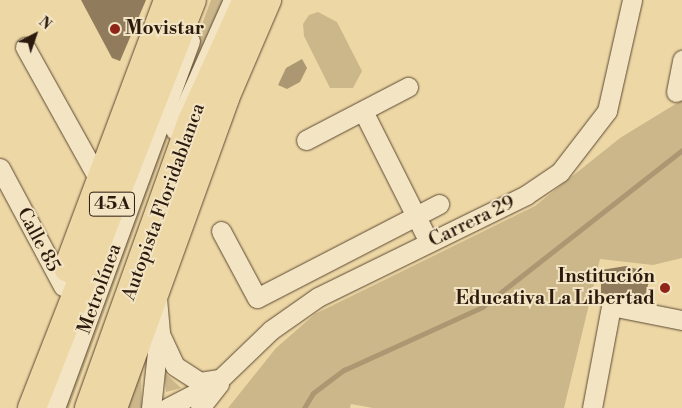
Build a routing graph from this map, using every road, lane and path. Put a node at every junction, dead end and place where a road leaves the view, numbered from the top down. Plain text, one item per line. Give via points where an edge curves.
1 (168, 0) edge
2 (192, 0) edge
3 (205, 0) edge
4 (233, 0) edge
5 (247, 0) edge
6 (267, 0) edge
7 (632, 0) edge
8 (25, 47) dead end
9 (682, 60) edge
10 (408, 88) dead end
11 (676, 92) dead end
12 (363, 111) junction
13 (306, 140) dead end
14 (0, 168) edge
15 (99, 180) junction
16 (439, 204) dead end
17 (416, 216) junction
18 (221, 231) dead end
19 (429, 242) junction
20 (158, 279) junction
21 (62, 286) junction
22 (682, 320) edge
23 (159, 326) junction
24 (225, 375) junction
25 (16, 408) edge
26 (32, 408) edge
27 (55, 408) edge
28 (74, 408) edge
29 (89, 408) edge
30 (113, 408) edge
31 (151, 408) edge
32 (167, 408) edge
33 (200, 408) edge
34 (592, 408) edge

1 - 15 highway, 45A
2 - 26 highway, 45A
3 - 27 street, Metrolínea
4 - 28 street, Metrolínea via 184,105
5 - 29 highway, Autopista Floridablanca / 45A via 192,122
6 - 20 highway via 225,98
7 - 19 street, Carrera 29 via 607,111 573,159 526,195
8 - 15 street
9 - 11 street
10 - 12 street
12 - 13 street
12 - 17 street
14 - 21 street, Calle 85
15 - 21 highway, 45A
16 - 17 street
17 - 18 street via 257,298
17 - 19 street
19 - 24 street, Carrera 29 via 307,304 271,330
20 - 23 street, Carrera 29
20 - 30 highway
21 - 25 highway, 45A
22 - 34 street via 611,306
23 - 24 street, Carrera 29 via 169,356 187,376 208,383
23 - 31 street
24 - 32 street, Carrera 29
24 - 33 street

